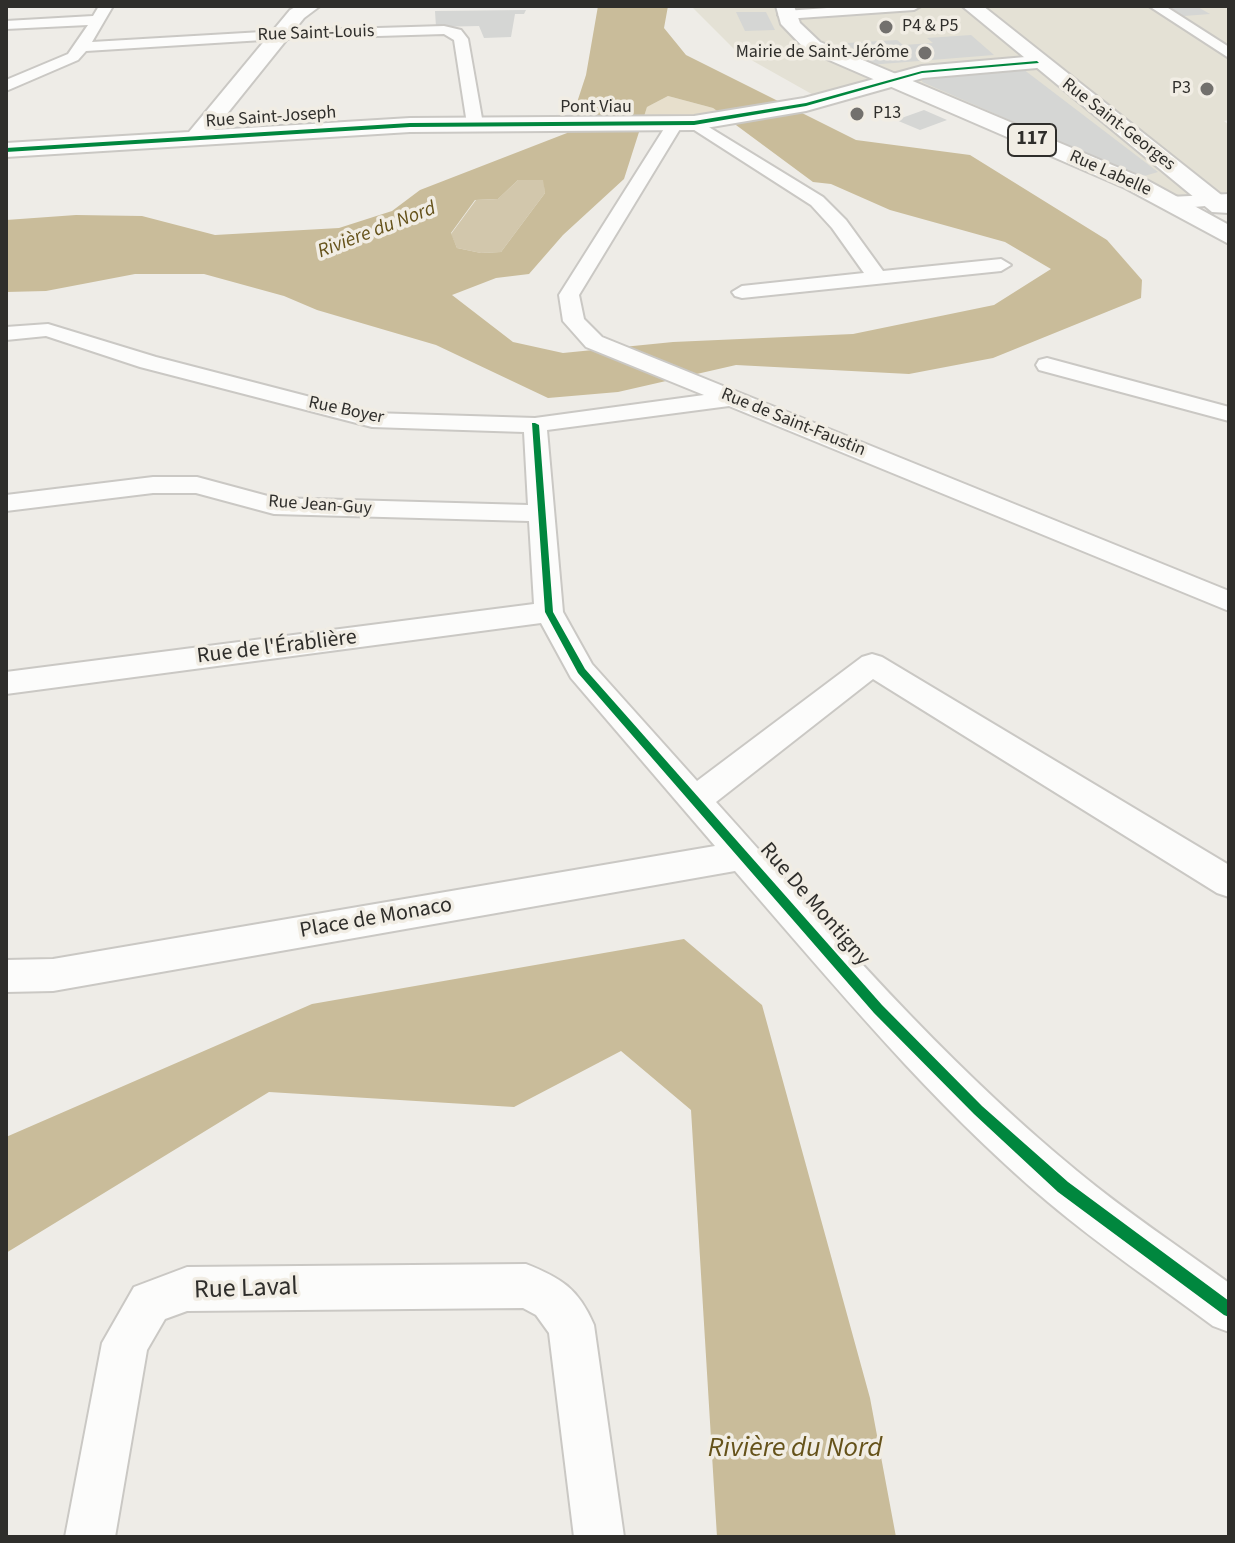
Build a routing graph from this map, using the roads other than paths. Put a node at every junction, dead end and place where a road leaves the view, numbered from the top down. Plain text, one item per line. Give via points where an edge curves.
1 (106, 6) edge
2 (914, 6) edge
3 (971, 6) edge
4 (1156, 6) edge
5 (304, 10) edge
6 (785, 10) edge
7 (97, 20) junction
8 (6, 25) edge
9 (279, 35) junction
10 (240, 37) junction
11 (82, 47) junction
12 (1229, 54) edge
13 (1037, 62) junction
14 (892, 81) junction
15 (6, 86) edge
16 (475, 124) junction
17 (538, 124) joint
18 (675, 124) junction
19 (196, 138) junction
20 (6, 150) edge
21 (1181, 175) junction
22 (1126, 179) junction
23 (1170, 203) junction
24 (1223, 204) edge
25 (1229, 236) edge
26 (1001, 265) dead end
27 (878, 278) junction
28 (742, 292) dead end
29 (10, 332) edge
30 (1047, 365) dead end
31 (734, 398) junction
32 (1229, 414) edge
33 (535, 425) junction
34 (6, 503) edge
35 (540, 513) junction
36 (1229, 602) edge
37 (549, 612) junction
38 (6, 683) edge
39 (695, 800) junction
40 (745, 855) junction
41 (1229, 883) edge
42 (6, 976) edge
43 (1229, 1310) edge
44 (90, 1537) edge
45 (599, 1537) edge

1 - 7 street
2 - 6 street
3 - 13 street, Rue Saint-Georges
4 - 12 street
5 - 9 street
5 - 10 street
6 - 14 street, Rue Labelle / 117 via 795,32 813,46
7 - 8 street
7 - 11 street
9 - 10 street, Rue Saint-Louis
9 - 16 street, Rue Saint-Louis via 456,33
9 - 19 street
10 - 11 street, Rue Saint-Louis
11 - 15 street via 61,63
13 - 14 street via 922,72
13 - 21 street, Rue Saint-Georges
14 - 18 street via 806,104
14 - 22 street, Rue Labelle / 117
16 - 17 street, Rue Saint-Joseph
16 - 19 street, Rue Saint-Joseph
17 - 18 street, Pont Viau
18 - 27 street via 817,201
18 - 31 street, Rue de Saint-Faustin via 569,295 574,321 594,342
19 - 20 street, Rue Saint-Joseph
21 - 22 street via 1181,181 1168,185
21 - 24 street, Rue Saint-Georges
22 - 23 street, Rue Labelle / 117
23 - 24 street
23 - 25 street, Rue Labelle / 117
26 - 27 street
27 - 28 street
29 - 33 street, Rue Boyer via 48,330 148,362 372,420
30 - 32 street
31 - 33 street, Rue Boyer
31 - 36 street, Rue de Saint-Faustin
33 - 35 street, Rue De Montigny
34 - 35 street, Rue Jean-Guy via 153,485 197,485 274,506
35 - 37 street, Rue De Montigny
37 - 38 street, Rue de l'Érablière
37 - 39 street, Rue De Montigny via 581,671
39 - 40 street, Rue De Montigny
39 - 41 street via 872,664
40 - 42 street, Place de Monaco via 53,975
40 - 43 street, Rue De Montigny via 878,1009 978,1110 1063,1187
44 - 45 street, Rue Laval via 125,1343 150,1303 187,1289 526,1286 552,1299 571,1325

